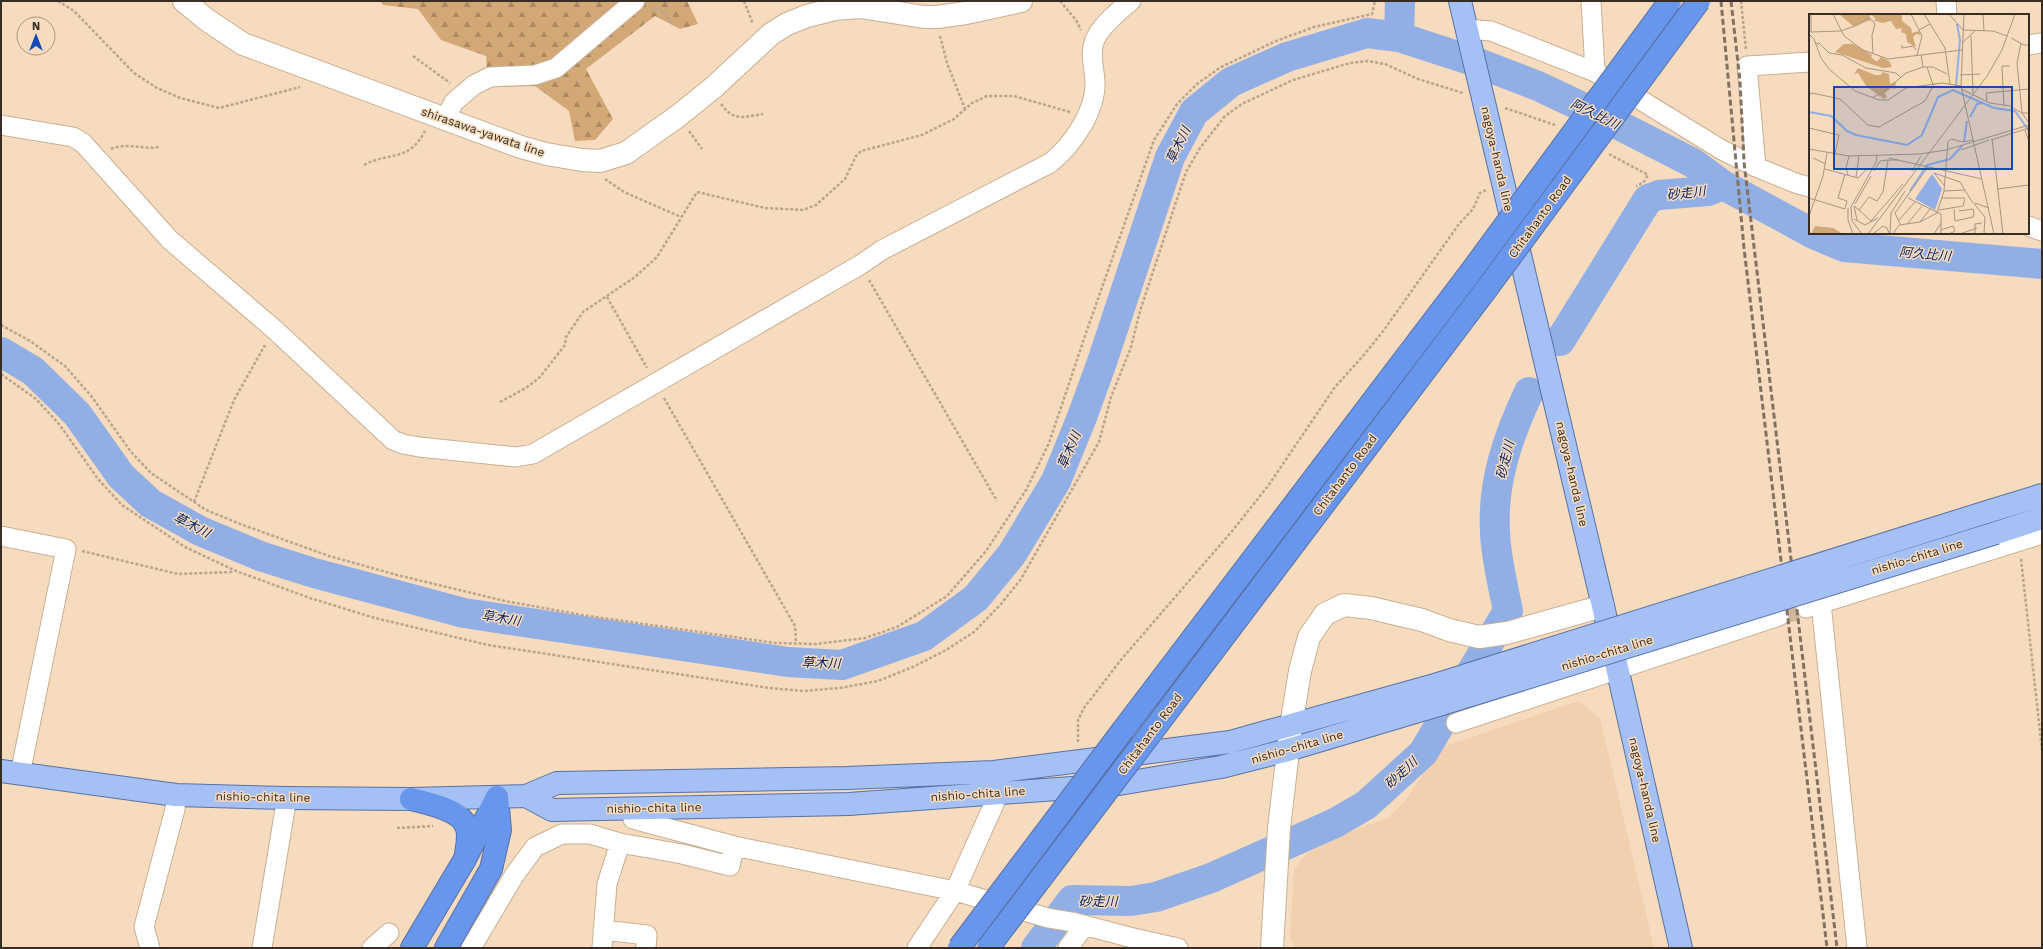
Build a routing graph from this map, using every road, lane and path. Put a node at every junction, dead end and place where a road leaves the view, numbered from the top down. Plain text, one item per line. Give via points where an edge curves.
1 (58, 1) edge
2 (184, 1) edge
3 (744, 1) edge
4 (1021, 1) edge
5 (1060, 1) edge
6 (1130, 1) edge
7 (1375, 1) edge
8 (1460, 1) edge
9 (1591, 1) edge
10 (1670, 1) edge
11 (1699, 1) edge
12 (1741, 1) edge
13 (1946, 1) edge
14 (631, 5) edge
15 (1947, 14) edge
16 (937, 17) junction
17 (673, 25) dead end
18 (1468, 37) junction
19 (760, 43) junction
20 (2042, 43) edge
21 (2029, 45) edge
22 (413, 56) dead end
23 (1092, 57) junction
24 (1809, 62) edge
25 (1747, 66) junction
26 (1595, 72) junction
27 (320, 74) junction
28 (714, 87) junction
29 (1481, 93) junction
30 (462, 96) junction
31 (965, 109) junction
32 (763, 114) dead end
33 (439, 116) junction
34 (1086, 117) junction
35 (1, 126) edge
36 (1560, 128) dead end
37 (159, 147) dead end
38 (1608, 154) dead end
39 (97, 160) junction
40 (600, 161) junction
41 (364, 165) dead end
42 (1756, 167) junction
43 (1502, 181) junction
44 (1636, 186) dead end
45 (1809, 187) edge
46 (681, 217) junction
47 (2029, 226) edge
48 (2042, 232) edge
49 (860, 264) junction
50 (607, 297) junction
51 (1, 325) edge
52 (274, 329) junction
53 (1, 374) edge
54 (655, 382) junction
55 (500, 402) dead end
56 (2042, 495) edge
57 (997, 501) dead end
58 (194, 503) junction
59 (2042, 518) edge
60 (2042, 534) edge
61 (1, 536) edge
62 (2019, 541) junction
63 (66, 549) junction
64 (236, 571) junction
65 (1603, 606) junction
66 (1779, 616) tunnel mouth
67 (796, 643) junction
68 (1618, 669) junction
69 (1440, 694) junction
70 (1456, 723) dead end
71 (1291, 726) junction
72 (1288, 750) junction
73 (2042, 750) edge
74 (1080, 762) junction
75 (10, 773) edge
76 (997, 793) junction
77 (176, 795) junction
78 (526, 796) junction
79 (497, 797) junction
80 (285, 798) junction
81 (411, 799) junction
82 (633, 819) dead end
83 (434, 826) dead end
84 (396, 828) dead end
85 (620, 843) junction
86 (734, 846) junction
87 (465, 859) junction
88 (955, 891) junction
89 (1078, 923) junction
90 (389, 933) dead end
91 (603, 939) edge
92 (1134, 943) edge
93 (150, 948) edge
94 (262, 948) edge
95 (372, 948) edge
96 (412, 948) edge
97 (446, 948) edge
98 (471, 948) edge
99 (646, 948) edge
100 (917, 948) edge
101 (959, 948) edge
102 (988, 948) edge
103 (1068, 948) edge
104 (1178, 948) edge
105 (1272, 948) edge
106 (1681, 948) edge
107 (1857, 948) edge

1 - 27 path via 74,11 134,73 157,88 180,98 219,108 313,83
2 - 27 main road, shirasawa-yawata line via 243,44
3 - 19 path
4 - 16 main road, shirasawa-yawata line
5 - 23 path via 1076,20 1087,56
6 - 23 street via 1097,34
7 - 67 path via 1372,14 1276,41 1221,67 1196,84 1173,109 1154,140 1086,330 1049,443 1026,490 970,572 947,596 897,627 844,642
8 - 18 main road, nagoya-handa line
9 - 26 street
10 - 101 highway, Chitahanto Road, bridge via 1470,273
11 - 102 highway, Chitahanto Road, bridge via 1488,288
12 - 25 path
13 - 15 street
14 - 17 path via 657,8 666,14
14 - 30 street via 556,68 535,75 490,77
16 - 19 main road, shirasawa-yawata line via 860,7 835,9 787,24
16 - 31 path via 947,62
18 - 26 street via 1491,31
18 - 29 main road, nagoya-handa line
19 - 28 main road, shirasawa-yawata line
20 - 21 street
22 - 30 path via 450,82
23 - 34 street via 1095,84
24 - 25 street
25 - 42 street
26 - 42 street via 1722,150
27 - 33 main road, shirasawa-yawata line
28 - 32 path via 728,114 736,117
28 - 40 main road, shirasawa-yawata line via 626,153
29 - 36 path
29 - 43 main road, nagoya-handa line
29 - 64 path via 1465,93 1418,79 1385,64 1350,62 1293,80 1242,104 1225,116 1200,148 1186,172 1140,311 1131,347 1111,397 1099,442 1025,573 1001,604 974,632 915,666 878,681 804,691 769,688 488,645 310,598
30 - 33 street
31 - 34 path via 987,96 1014,96
31 - 46 path via 954,118 922,135 861,151 845,179 816,205 802,210 765,208 697,192
33 - 40 main road, shirasawa-yawata line via 546,154
33 - 41 path via 411,149 400,155 381,158
34 - 49 street via 1070,145 1050,163 882,250
35 - 39 street via 73,137 84,144
37 - 39 path via 152,149 119,146
38 - 44 path via 1648,175 1643,183
39 - 52 street via 170,240
40 - 46 path via 606,182
42 - 45 street
43 - 65 main road, nagoya-handa line
43 - 74 path via 1480,193 1473,209 1459,224 1384,330 1335,387 1268,486 1234,530 1120,661 1084,708 1078,720
46 - 50 path via 656,257 635,277
47 - 48 street
49 - 54 street
49 - 57 path
50 - 54 path
50 - 55 path via 594,304 576,320 566,337 565,345 540,377
51 - 58 path via 30,341 65,366 92,397 131,452 151,473
52 - 54 street via 393,440 419,447 516,457 533,454
52 - 58 path via 234,400
53 - 64 path via 36,399 59,424 98,479 122,505 185,548
54 - 67 path via 795,626
56 - 69 main road, nishio-chita line, bridge
58 - 67 path via 243,525 329,556 397,576 582,615 775,643
59 - 69 main road, nishio-chita line, bridge
60 - 62 street
61 - 63 street
62 - 73 path
62 - 107 street via 1813,605
63 - 64 path via 78,549 178,574
63 - 75 street
65 - 68 main road, nagoya-handa line
65 - 71 main road via 1507,634 1479,637 1422,620 1371,608 1344,605 1325,614 1309,637 1300,671
66 - 68 street
68 - 70 street
68 - 106 main road, nagoya-handa line
69 - 71 main road, nishio-chita line
69 - 72 main road, nishio-chita line
71 - 72 main road
71 - 74 main road, nishio-chita line via 1230,742
72 - 76 main road, nishio-chita line via 1220,767 1113,785
72 - 105 main road via 1279,828
74 - 78 main road, nishio-chita line via 994,772 847,778 557,783
75 - 77 main road, nishio-chita line
76 - 78 main road, nishio-chita line via 849,804 552,810
76 - 88 street
77 - 80 main road, nishio-chita line
77 - 93 street via 175,809 144,927
78 - 79 main road, nishio-chita line
79 - 81 main road, nishio-chita line
79 - 87 highway
79 - 97 highway via 500,830 491,869
80 - 81 main road, nishio-chita line
80 - 94 street
81 - 87 highway via 443,808 458,816 466,825 468,840
82 - 86 street
83 - 84 path
85 - 86 street via 730,866
85 - 91 street via 607,884
85 - 98 street via 590,834 562,834 535,847 515,874
86 - 88 street
87 - 96 highway
88 - 89 street via 1048,918
88 - 100 street
89 - 92 street
89 - 103 street
90 - 95 street
91 - 99 street via 647,935
92 - 104 street

